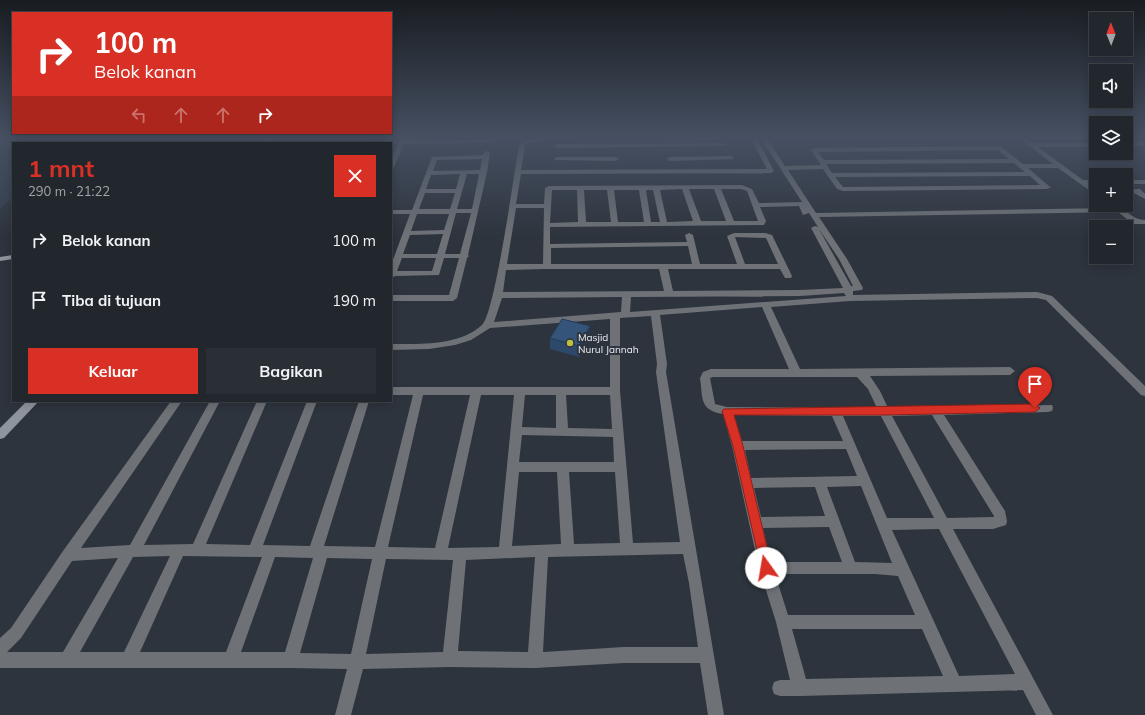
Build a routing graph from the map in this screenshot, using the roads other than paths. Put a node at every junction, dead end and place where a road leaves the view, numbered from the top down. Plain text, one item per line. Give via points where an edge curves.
1 (771, 170) edge
2 (786, 170) edge
3 (827, 170) edge
4 (1028, 170) edge
5 (1065, 170) edge
6 (737, 171) joint
7 (464, 172) junction
8 (484, 172) joint
9 (518, 172) joint
10 (558, 172) joint
11 (618, 172) joint
12 (674, 172) joint
13 (428, 173) joint
14 (1032, 174) junction
15 (830, 175) junction
16 (1082, 182) junction
17 (1089, 182) edge
18 (1133, 182) edge
19 (1145, 182) edge
20 (580, 188) junction
21 (642, 188) junction
22 (656, 188) junction
23 (685, 188) junction
24 (717, 188) junction
25 (1089, 188) edge
26 (610, 189) junction
27 (422, 191) junction
28 (458, 191) junction
29 (1137, 191) dead end
30 (1145, 197) edge
31 (756, 205) junction
32 (513, 206) junction
33 (547, 206) junction
34 (1089, 208) edge
35 (453, 211) junction
36 (475, 211) junction
37 (392, 212) edge
38 (415, 212) junction
39 (1123, 212) edge
40 (814, 215) junction
41 (1145, 222) edge
42 (648, 224) junction
43 (664, 224) junction
44 (698, 224) junction
45 (731, 224) junction
46 (546, 225) junction
47 (582, 225) junction
48 (615, 225) junction
49 (447, 232) junction
50 (407, 233) junction
51 (689, 235) dead end
52 (690, 244) junction
53 (547, 246) junction
54 (398, 256) junction
55 (441, 256) junction
56 (465, 256) junction
57 (12, 257) edge
58 (0, 259) edge
59 (742, 266) junction
60 (783, 266) junction
61 (502, 267) junction
62 (663, 267) junction
63 (697, 267) junction
64 (547, 268) junction
65 (392, 272) edge
66 (392, 275) edge
67 (788, 276) dead end
68 (848, 292) junction
69 (669, 294) junction
70 (498, 295) junction
71 (627, 295) junction
72 (392, 298) edge
73 (765, 304) junction
74 (655, 312) junction
75 (620, 315) junction
76 (488, 324) junction
77 (392, 347) edge
78 (1010, 371) dead end
79 (796, 373) junction
80 (860, 373) junction
81 (392, 391) edge
82 (419, 391) junction
83 (561, 391) junction
84 (615, 391) junction
85 (476, 392) junction
86 (520, 392) junction
87 (1145, 392) edge
88 (26, 402) edge
89 (33, 402) edge
90 (176, 402) edge
91 (215, 402) edge
92 (262, 402) edge
93 (312, 402) edge
94 (364, 402) edge
95 (1048, 408) dead end
96 (935, 410) junction
97 (727, 411) junction
98 (836, 412) junction
99 (884, 412) junction
100 (0, 427) edge
101 (516, 432) junction
102 (562, 432) junction
103 (618, 433) junction
104 (0, 435) edge
105 (849, 445) junction
106 (738, 446) junction
107 (563, 467) junction
108 (621, 467) junction
109 (512, 468) junction
110 (819, 481) junction
111 (865, 481) junction
112 (746, 483) junction
113 (833, 521) junction
114 (755, 523) junction
115 (943, 523) junction
116 (883, 524) junction
117 (688, 548) junction
118 (627, 549) junction
119 (179, 550) junction
120 (197, 550) junction
121 (568, 550) junction
122 (132, 551) junction
123 (254, 551) junction
124 (272, 551) junction
125 (318, 551) junction
126 (542, 551) junction
127 (504, 552) junction
128 (380, 553) junction
129 (440, 553) junction
130 (460, 554) junction
131 (68, 556) junction
132 (766, 568) junction
133 (851, 568) junction
134 (902, 570) junction
135 (783, 622) junction
136 (927, 622) junction
137 (0, 649) edge
138 (706, 655) junction
139 (450, 659) junction
140 (0, 660) edge
141 (290, 660) junction
142 (535, 660) junction
143 (67, 661) junction
144 (230, 661) junction
145 (128, 662) junction
146 (357, 662) junction
147 (1028, 682) junction
148 (955, 684) junction
149 (780, 688) dead end
150 (800, 688) junction
151 (343, 715) edge
152 (716, 715) edge
153 (1045, 715) edge

1 - 6 street
2 - 40 street
3 - 15 street
4 - 14 street
5 - 16 street
6 - 12 street
7 - 8 street
7 - 13 street
7 - 28 street
8 - 36 street
9 - 10 street
9 - 32 street
10 - 11 street
11 - 12 street
13 - 27 street
14 - 15 street
14 - 15 street via 1048,187 843,189 839,188
16 - 17 street
16 - 25 street
18 - 19 street
20 - 26 street
20 - 33 street via 549,188
20 - 47 street
21 - 22 street
21 - 26 street
21 - 42 street
22 - 23 street
22 - 43 street
23 - 24 street
23 - 44 street
24 - 31 street via 746,188 750,190
24 - 45 street
26 - 48 street
27 - 28 street
27 - 38 street
28 - 35 street
29 - 30 street
31 - 45 street via 761,223
31 - 68 street via 801,204
32 - 33 street
32 - 61 street
33 - 46 street
34 - 40 street
35 - 36 street
35 - 38 street
35 - 49 street
36 - 56 street
37 - 38 street
38 - 50 street
39 - 41 street via 1136,222
40 - 68 street via 859,288
42 - 43 street
42 - 48 street
43 - 44 street
44 - 45 street
46 - 47 street
46 - 53 street
47 - 48 street
49 - 50 street
49 - 55 street
50 - 54 street
51 - 52 street
52 - 53 street
52 - 63 street
53 - 64 street
54 - 55 street
54 - 65 street
55 - 56 street
55 - 66 street via 436,273
56 - 72 street via 453,298
57 - 58 street
59 - 60 street
59 - 60 street via 731,236 734,235 768,235
59 - 63 street
60 - 67 street
61 - 64 street
61 - 70 street
62 - 63 street
62 - 64 street
62 - 69 street
68 - 69 street
68 - 73 street
68 - 87 street via 1025,294 1049,298
69 - 71 street
70 - 71 street
70 - 76 street
71 - 75 street
73 - 74 street
73 - 79 street
74 - 75 street
74 - 117 street via 661,372
75 - 76 street
75 - 84 street
76 - 77 street via 481,332 460,341
78 - 80 street
79 - 80 street
79 - 97 street via 707,375 710,406
80 - 99 street via 874,389
81 - 82 street
82 - 85 street
82 - 128 street
83 - 84 street
83 - 86 street
83 - 102 street
84 - 103 street
85 - 86 street
85 - 129 street
86 - 101 street
88 - 100 street
89 - 104 street
90 - 131 street
91 - 122 street
92 - 120 street
93 - 123 street
94 - 125 street
95 - 96 street
96 - 99 street
96 - 115 street via 1000,515 1001,521
97 - 98 street
97 - 106 street
98 - 99 street
98 - 105 street
99 - 115 street
101 - 102 street
101 - 109 street
102 - 103 street
103 - 108 street
105 - 106 street
105 - 111 street
106 - 112 street
107 - 108 street
107 - 109 street
107 - 121 street
108 - 118 street
109 - 127 street
110 - 111 street
110 - 112 street
110 - 113 street
111 - 116 street
112 - 114 street
113 - 114 street
113 - 133 street
114 - 132 street
115 - 116 street
115 - 147 street
116 - 134 street
117 - 118 street
117 - 138 street via 696,583
118 - 121 street
119 - 120 street
119 - 122 street
119 - 145 street
120 - 123 street
121 - 126 street
122 - 131 street
122 - 143 street
123 - 124 street
124 - 125 street
124 - 144 street
125 - 128 street
125 - 141 street
126 - 127 street
126 - 142 street
127 - 130 street
128 - 129 street
128 - 146 street
129 - 130 street
130 - 139 street
131 - 137 street via 16,633
132 - 133 street
132 - 135 street
133 - 134 street
134 - 136 street
135 - 136 street
135 - 150 street
136 - 148 street
138 - 142 street
138 - 152 street
139 - 142 street
139 - 146 street
140 - 143 street
141 - 144 street
141 - 146 street
143 - 145 street
144 - 145 street
146 - 151 street
147 - 148 street
147 - 153 street
148 - 150 street
149 - 150 street

